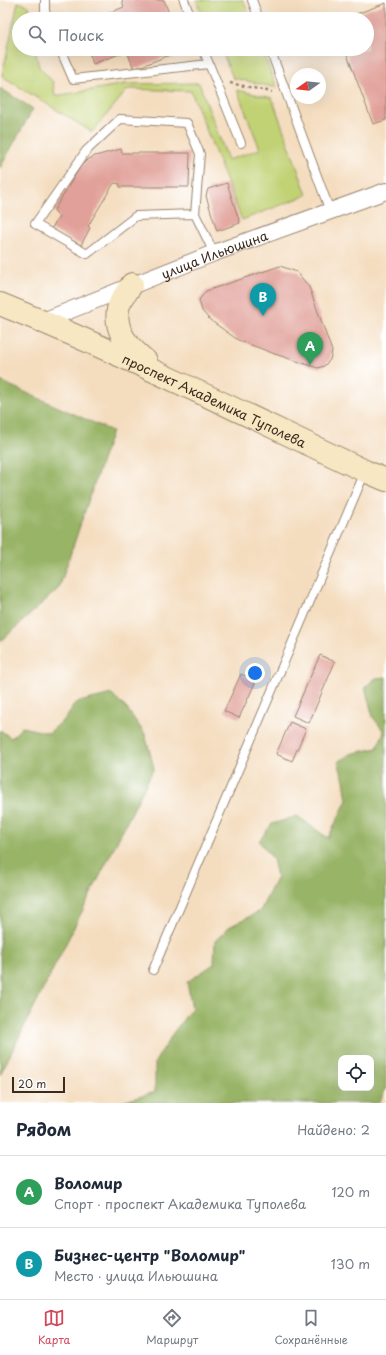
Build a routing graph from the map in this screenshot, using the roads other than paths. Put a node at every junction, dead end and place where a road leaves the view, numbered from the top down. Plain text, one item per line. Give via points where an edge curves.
1 (45, 0) edge
2 (184, 0) edge
3 (252, 0) edge
4 (45, 12) edge
5 (188, 12) edge
6 (256, 12) edge
7 (63, 56) edge
8 (206, 56) edge
9 (273, 56) edge
10 (209, 64) junction
11 (241, 143) dead end
12 (386, 191) edge
13 (330, 211) junction
14 (195, 214) junction
15 (214, 252) junction
16 (132, 284) junction
17 (0, 304) edge
18 (43, 321) junction
19 (159, 373) junction
20 (365, 471) junction
21 (386, 480) edge
22 (153, 970) dead end

1 - 4 lane
2 - 5 lane
3 - 6 lane
7 - 10 lane via 73,79
8 - 10 lane
9 - 13 lane
10 - 11 lane
12 - 13 street, улица Ильюшина
13 - 15 street, улица Ильюшина
14 - 14 lane via 136,216 87,254 34,224 86,151 120,118 187,123 200,154
14 - 15 lane
15 - 16 street, улица Ильюшина
16 - 18 street, улица Ильюшина
16 - 19 main road via 118,307 121,332 126,343
17 - 18 main road, проспект Академика Туполева
18 - 19 main road, проспект Академика Туполева
19 - 20 main road, проспект Академика Туполева
20 - 21 main road, проспект Академика Туполева
20 - 22 lane

